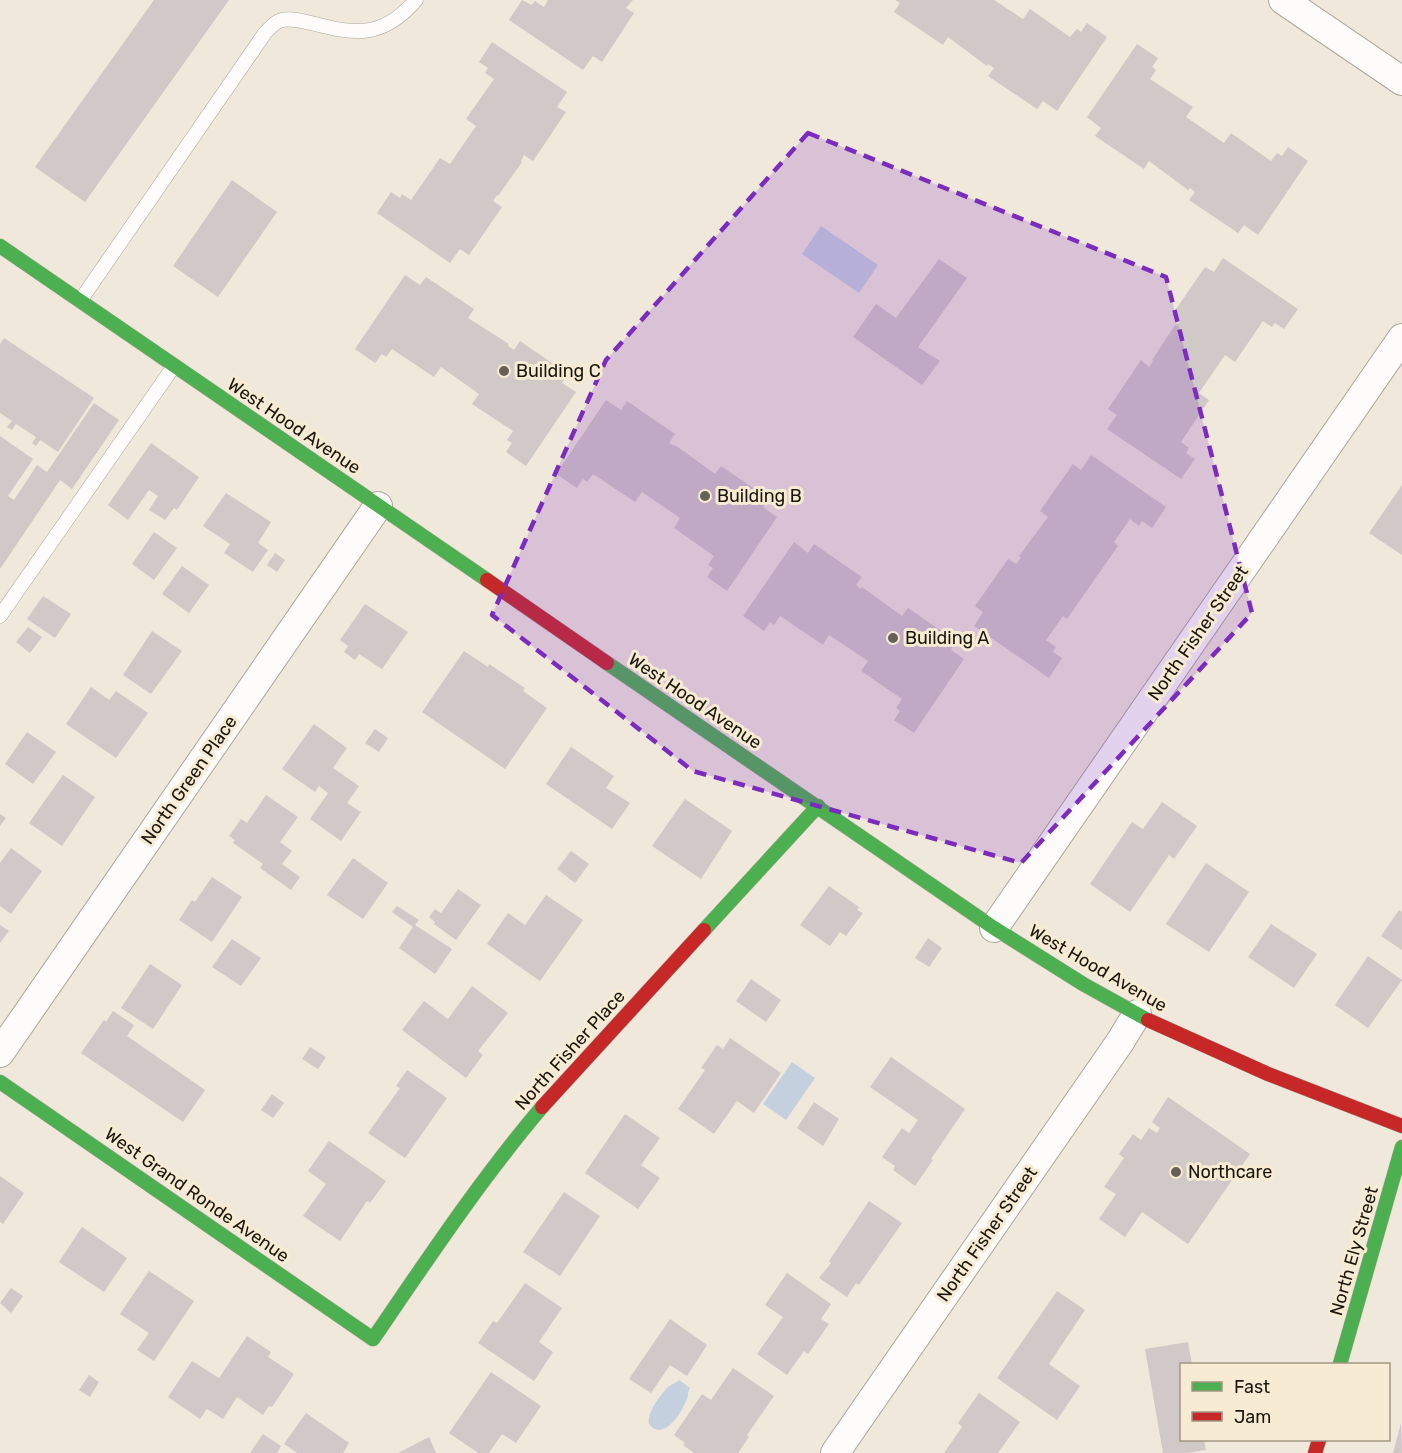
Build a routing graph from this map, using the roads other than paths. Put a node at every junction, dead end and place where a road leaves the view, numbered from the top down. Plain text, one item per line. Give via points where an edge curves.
1 (416, 0) edge
2 (1283, 0) edge
3 (1402, 81) edge
4 (0, 246) edge
5 (80, 301) junction
6 (1401, 341) edge
7 (174, 366) junction
8 (378, 506) junction
9 (0, 616) edge
10 (818, 806) junction
11 (994, 928) junction
12 (1137, 1014) junction
13 (0, 1053) edge
14 (0, 1082) edge
15 (1402, 1126) edge
16 (1402, 1148) edge
17 (373, 1339) joint
18 (1341, 1363) edge
19 (835, 1453) edge

1 - 5 lane via 385,27 358,31 296,19 278,21 265,33
2 - 3 street
4 - 5 street, West Hood Avenue
5 - 7 street, West Hood Avenue
6 - 11 street, North Fisher Street
7 - 8 street, West Hood Avenue
7 - 9 lane
8 - 10 street, West Hood Avenue
8 - 13 street, North Green Place
10 - 11 street, West Hood Avenue
10 - 17 street, North Fisher Place via 506,1149
11 - 12 street, West Hood Avenue
12 - 15 street, West Hood Avenue via 1224,1056
12 - 19 street, North Fisher Street
14 - 17 street, West Grand Ronde Avenue
16 - 18 street, North Ely Street

